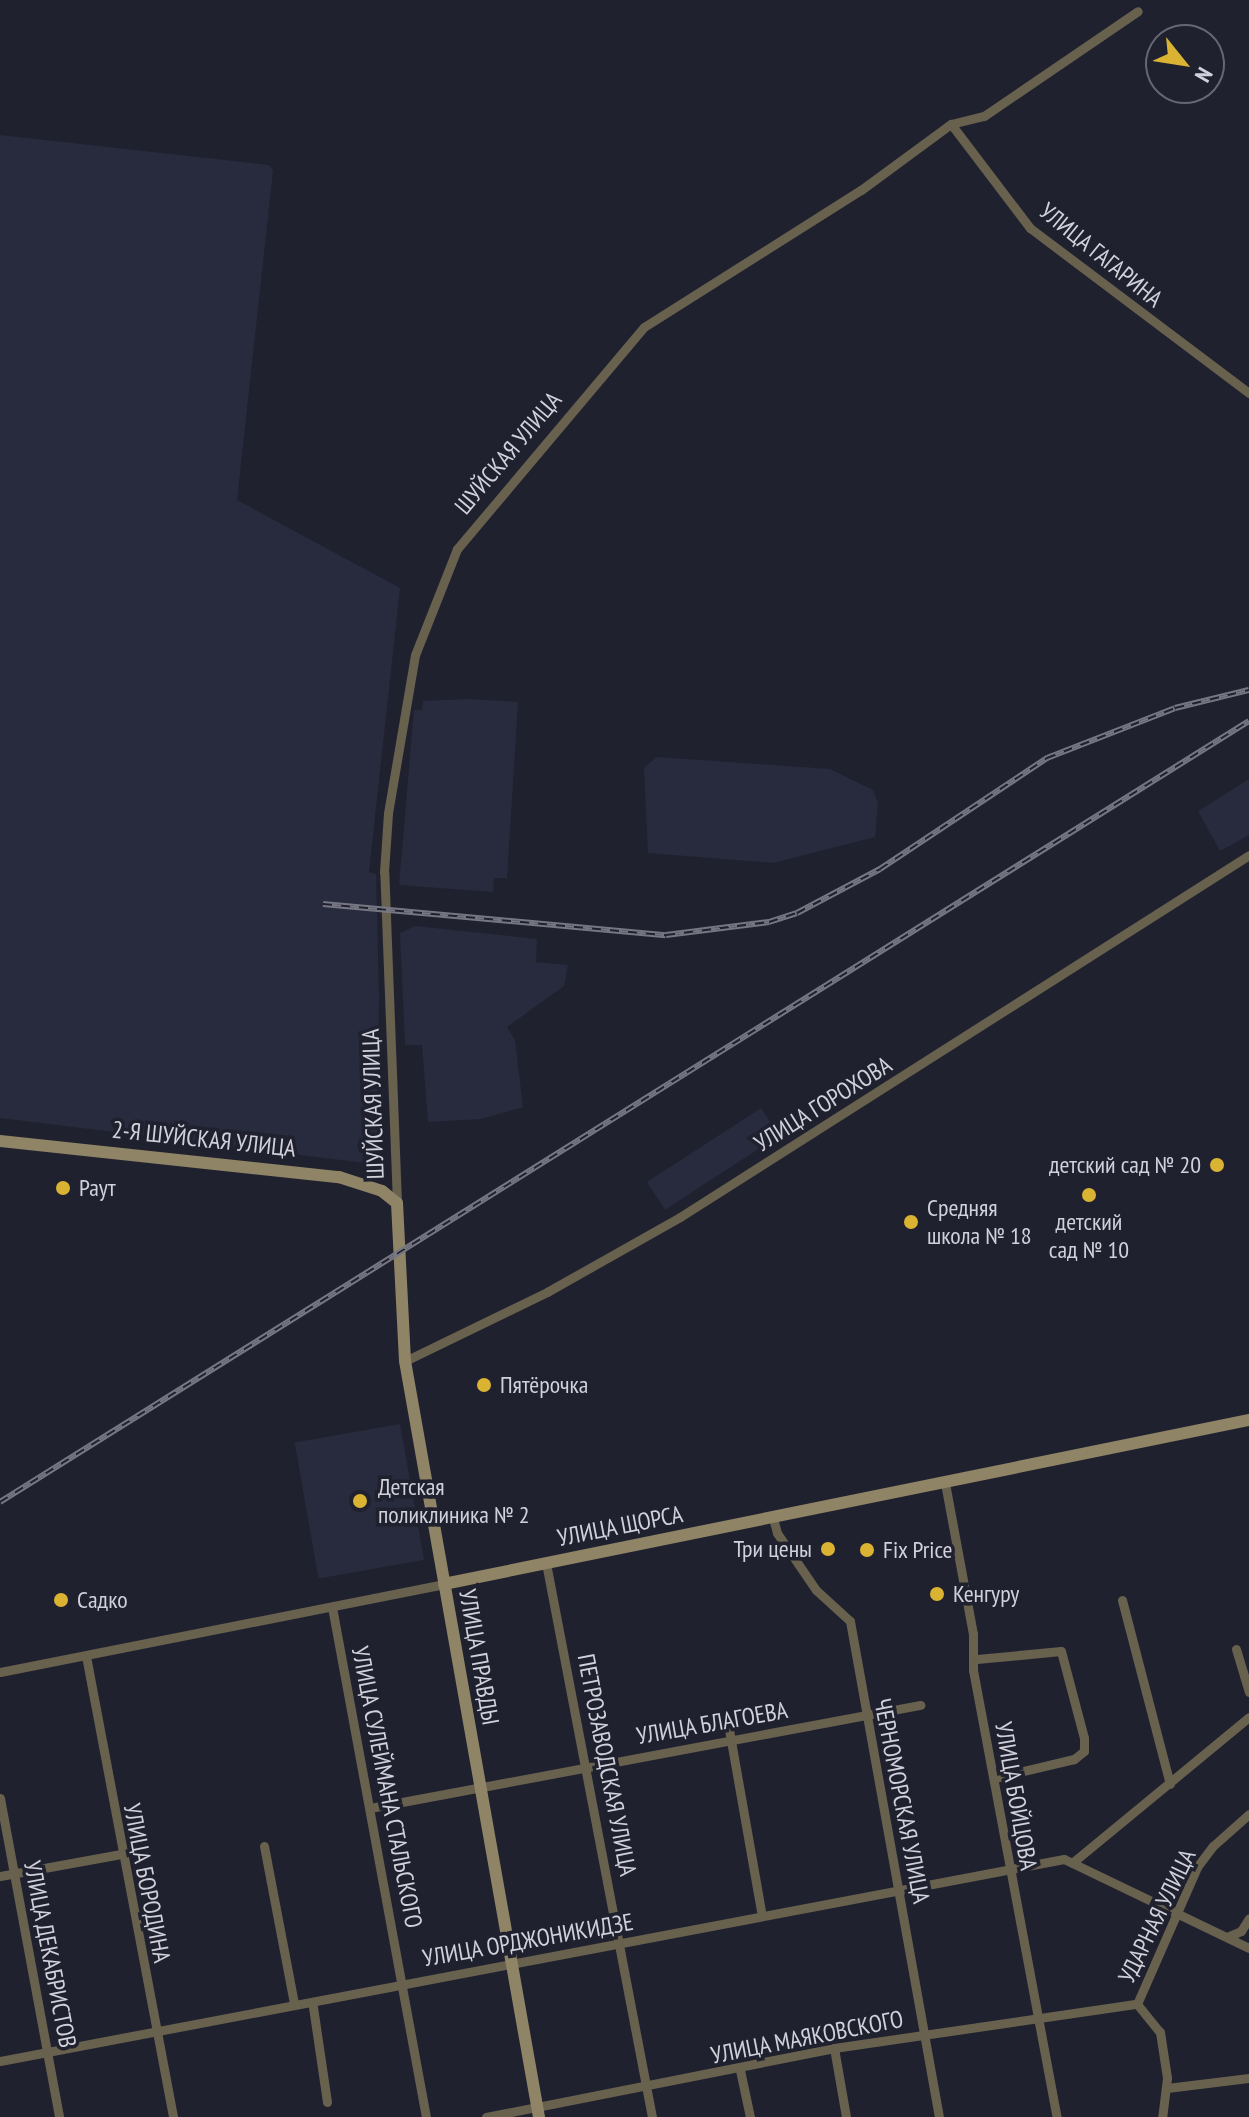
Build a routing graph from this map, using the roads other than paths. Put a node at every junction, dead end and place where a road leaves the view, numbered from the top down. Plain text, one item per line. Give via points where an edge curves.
1 (1138, 11) dead end
2 (951, 124) junction
3 (1249, 393) edge
4 (1249, 855) edge
5 (0, 1141) edge
6 (397, 1203) junction
7 (405, 1361) junction
8 (1249, 1420) edge
9 (945, 1483) junction
10 (773, 1518) junction
11 (546, 1563) junction
12 (444, 1584) junction
13 (1122, 1600) dead end
14 (332, 1607) junction
15 (1236, 1649) dead end
16 (86, 1656) junction
17 (977, 1659) junction
18 (0, 1672) edge
19 (1249, 1692) edge
20 (920, 1705) dead end
21 (864, 1715) junction
22 (1249, 1717) edge
23 (727, 1718) dead end
24 (731, 1740) junction
25 (584, 1767) junction
26 (994, 1778) junction
27 (1170, 1784) junction
28 (479, 1786) junction
29 (0, 1798) edge
30 (370, 1808) junction
31 (1249, 1814) edge
32 (264, 1846) dead end
33 (121, 1854) junction
34 (1068, 1861) junction
35 (1008, 1870) junction
36 (14, 1873) junction
37 (0, 1876) edge
38 (898, 1893) junction
39 (761, 1911) dead end
40 (1178, 1911) junction
41 (1249, 1918) edge
42 (1227, 1937) junction
43 (620, 1943) junction
44 (1249, 1948) edge
45 (510, 1963) junction
46 (403, 1983) junction
47 (294, 2004) junction
48 (1137, 2004) junction
49 (313, 2007) dead end
50 (1035, 2016) junction
51 (155, 2030) junction
52 (925, 2035) junction
53 (834, 2048) junction
54 (48, 2052) junction
55 (0, 2061) edge
56 (740, 2070) junction
57 (1249, 2078) edge
58 (646, 2088) junction
59 (1167, 2088) junction
60 (327, 2102) dead end
61 (538, 2112) edge
62 (59, 2117) edge
63 (173, 2117) edge
64 (426, 2117) edge
65 (486, 2117) edge
66 (652, 2117) edge
67 (750, 2117) edge
68 (846, 2117) edge
69 (939, 2117) edge
70 (1057, 2117) edge
71 (1162, 2117) edge

1 - 2 street, ШУЙСКАЯ УЛИЦА via 984,116
2 - 3 street, УЛИЦА ГАГАРИНА via 1030,228
2 - 6 street, ШУЙСКАЯ УЛИЦА via 861,190 644,327 457,549 415,655 388,813 384,872
4 - 7 street, УЛИЦА ГОРОХОВА via 680,1217 534,1298
5 - 6 street, 2-Я ШУЙСКАЯ УЛИЦА via 339,1177 382,1191
6 - 7 street, УЛИЦА ПРАВДЫ
7 - 12 street, УЛИЦА ПРАВДЫ
8 - 9 street, УЛИЦА ЩОРСА
9 - 10 street, УЛИЦА ЩОРСА
9 - 17 street, УЛИЦА БОЙЦОВА
10 - 11 street, УЛИЦА ЩОРСА
10 - 21 street, ЧЕРНОМОРСКАЯ УЛИЦА via 810,1582 850,1621
11 - 12 street, УЛИЦА ЩОРСА
11 - 25 street, ПЕТРОЗАВОДСКАЯ УЛИЦА
12 - 14 street, УЛИЦА ЩОРСА
12 - 28 street, УЛИЦА ПРАВДЫ
13 - 27 street
14 - 16 street, УЛИЦА ЩОРСА
14 - 30 street, УЛИЦА СУЛЕЙМАНА СТАЛЬСКОГО
15 - 19 street
16 - 18 street, УЛИЦА ЩОРСА
16 - 33 street, УЛИЦА БОРОДИНА
17 - 26 street, УЛИЦА БОЙЦОВА via 973,1670
17 - 26 street via 1061,1651 1084,1738 1084,1751 1074,1759
20 - 21 street, УЛИЦА БЛАГОЕВА
21 - 24 street, УЛИЦА БЛАГОЕВА
21 - 38 street, ЧЕРНОМОРСКАЯ УЛИЦА
22 - 27 street, УЛИЦА ОРДЖОНИКИДЗЕ
23 - 24 street
24 - 25 street, УЛИЦА БЛАГОЕВА
24 - 39 street
25 - 28 street, УЛИЦА БЛАГОЕВА
25 - 43 street, ПЕТРОЗАВОДСКАЯ УЛИЦА
26 - 35 street, УЛИЦА БОЙЦОВА
27 - 34 street, УЛИЦА ОРДЖОНИКИДЗЕ
28 - 30 street, УЛИЦА БЛАГОЕВА
28 - 45 street, УЛИЦА ПРАВДЫ
29 - 36 street, УЛИЦА ДЕКАБРИСТОВ
30 - 46 street, УЛИЦА СУЛЕЙМАНА СТАЛЬСКОГО
31 - 40 street, УДАРНАЯ УЛИЦА via 1213,1846
32 - 47 street
33 - 36 street
33 - 51 street, УЛИЦА БОРОДИНА
34 - 35 street, УЛИЦА ОРДЖОНИКИДЗЕ
34 - 40 street
35 - 38 street, УЛИЦА ОРДЖОНИКИДЗЕ
35 - 50 street, УЛИЦА БОЙЦОВА
36 - 37 street
36 - 54 street, УЛИЦА ДЕКАБРИСТОВ
38 - 43 street, УЛИЦА ОРДЖОНИКИДЗЕ
38 - 52 street, ЧЕРНОМОРСКАЯ УЛИЦА
40 - 42 street
40 - 48 street, УДАРНАЯ УЛИЦА
41 - 42 street via 1241,1931
42 - 44 street
43 - 45 street, УЛИЦА ОРДЖОНИКИДЗЕ
43 - 58 street, ПЕТРОЗАВОДСКАЯ УЛИЦА
45 - 46 street, УЛИЦА ОРДЖОНИКИДЗЕ
45 - 61 street, УЛИЦА ПРАВДЫ
46 - 47 street, УЛИЦА ОРДЖОНИКИДЗЕ
46 - 64 street, УЛИЦА СУЛЕЙМАНА СТАЛЬСКОГО
47 - 51 street, УЛИЦА ОРДЖОНИКИДЗЕ
48 - 50 street, УЛИЦА МАЯКОВСКОГО
48 - 59 street via 1160,2032
49 - 60 street
50 - 52 street, УЛИЦА МАЯКОВСКОГО
50 - 70 street, УЛИЦА БОЙЦОВА
51 - 54 street, УЛИЦА ОРДЖОНИКИДЗЕ
51 - 63 street, УЛИЦА БОРОДИНА
52 - 53 street, УЛИЦА МАЯКОВСКОГО
52 - 69 street, ЧЕРНОМОРСКАЯ УЛИЦА
53 - 56 street, УЛИЦА МАЯКОВСКОГО
53 - 68 street
54 - 55 street, УЛИЦА ОРДЖОНИКИДЗЕ
54 - 62 street, УЛИЦА ДЕКАБРИСТОВ
56 - 58 street, УЛИЦА МАЯКОВСКОГО
56 - 67 street
57 - 59 street
58 - 61 street, УЛИЦА МАЯКОВСКОГО
58 - 66 street, ПЕТРОЗАВОДСКАЯ УЛИЦА
59 - 71 street
61 - 65 street, УЛИЦА МАЯКОВСКОГО

